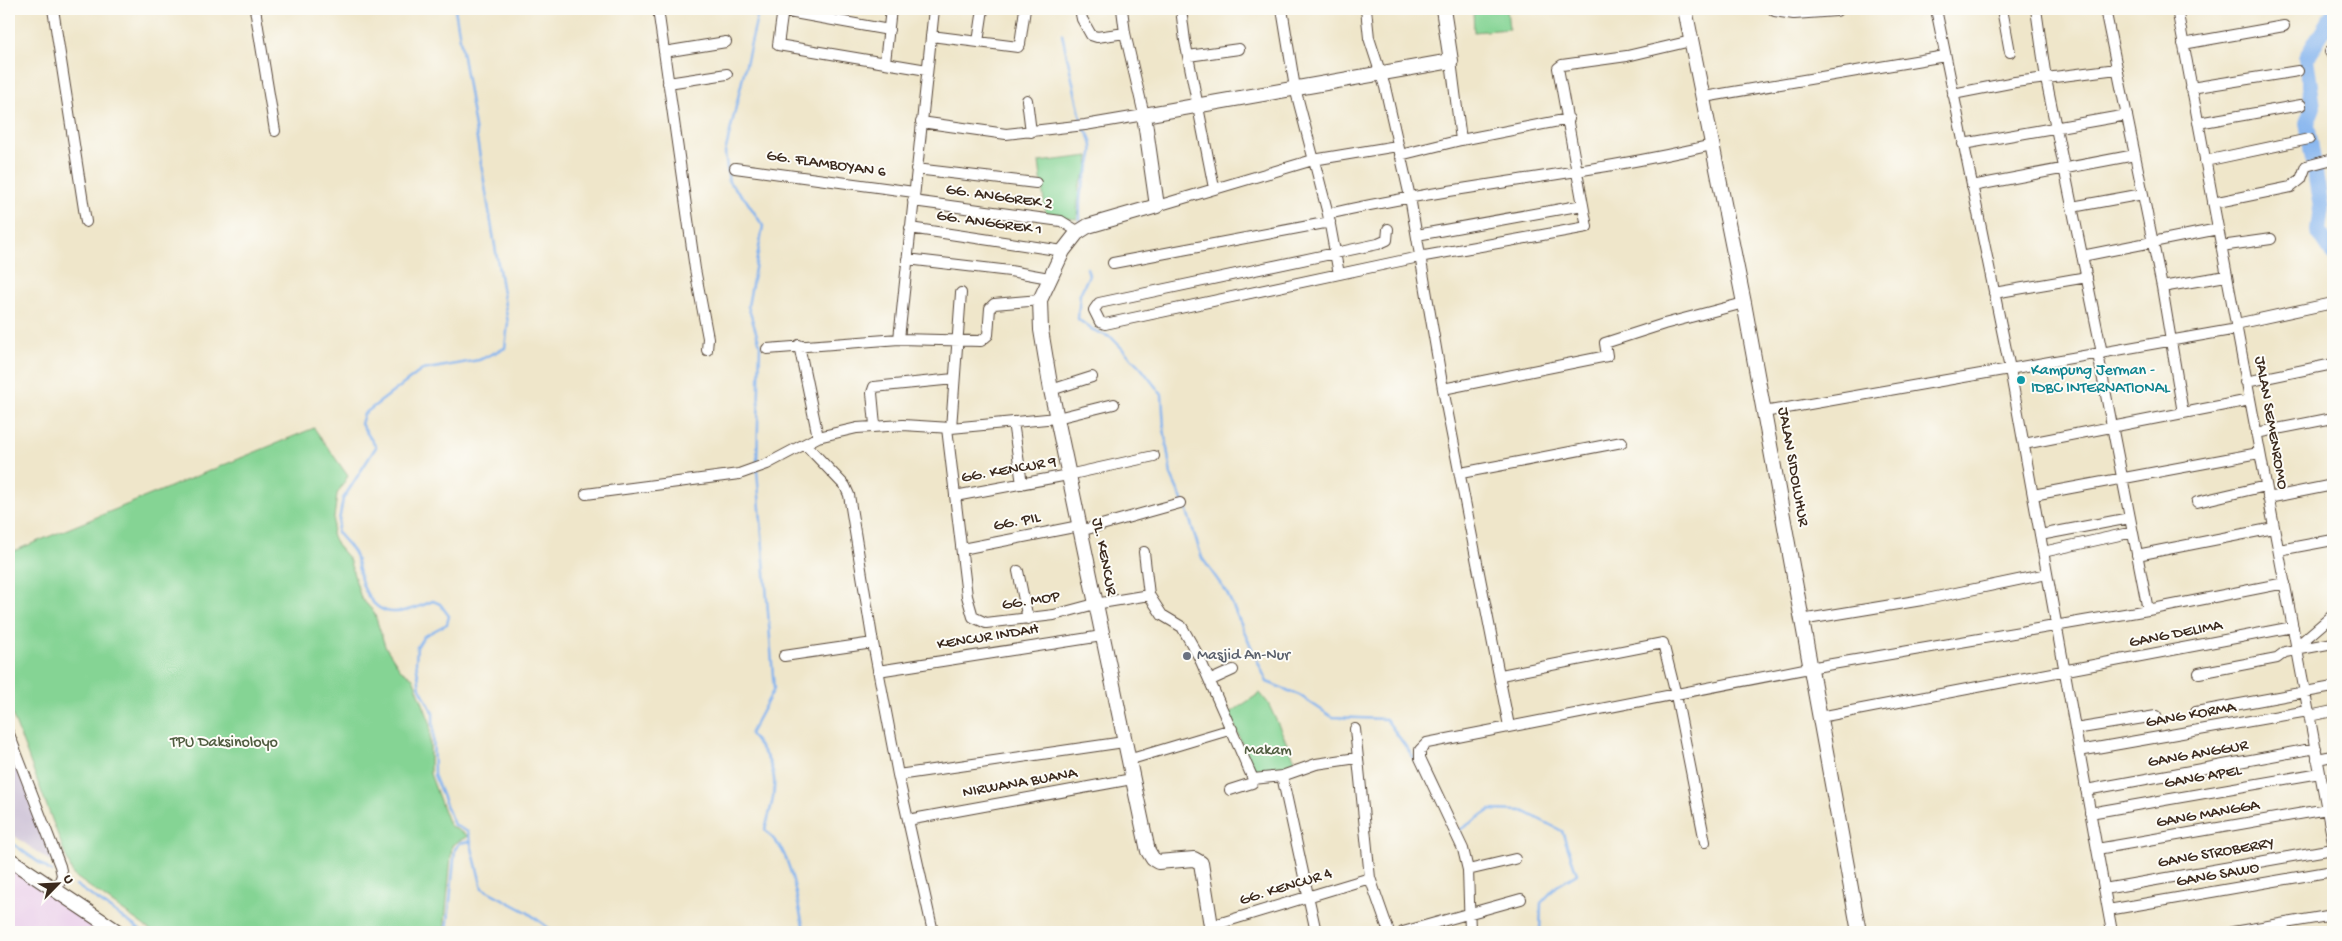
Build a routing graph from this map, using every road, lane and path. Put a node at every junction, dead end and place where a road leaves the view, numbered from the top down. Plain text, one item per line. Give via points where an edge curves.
1 (54, 9) edge
2 (255, 9) edge
3 (658, 9) edge
4 (891, 9) edge
5 (934, 9) edge
6 (983, 9) edge
7 (1024, 9) edge
8 (1080, 9) edge
9 (1122, 9) edge
10 (1181, 9) edge
11 (1282, 9) edge
12 (1366, 9) edge
13 (1444, 9) edge
14 (1685, 9) edge
15 (1775, 9) edge
16 (1836, 9) edge
17 (1936, 9) edge
18 (2002, 9) edge
19 (2036, 9) edge
20 (2105, 9) edge
21 (2177, 9) edge
22 (783, 10) edge
23 (2284, 26) dead end
24 (889, 30) junction
25 (1125, 33) junction
26 (931, 36) junction
27 (726, 42) dead end
28 (978, 42) junction
29 (1691, 42) junction
30 (2183, 44) junction
31 (1239, 49) dead end
32 (664, 52) junction
33 (2010, 52) dead end
34 (1188, 56) junction
35 (1945, 56) junction
36 (1451, 61) junction
37 (885, 62) junction
38 (2117, 69) junction
39 (927, 70) junction
40 (2298, 71) dead end
41 (1380, 73) junction
42 (728, 74) dead end
43 (2046, 79) junction
44 (668, 82) junction
45 (1295, 88) junction
46 (2191, 88) junction
47 (1953, 94) junction
48 (1704, 96) junction
49 (1027, 100) dead end
50 (2302, 105) dead end
51 (1198, 106) junction
52 (2126, 114) junction
53 (1144, 115) junction
54 (1568, 119) junction
55 (921, 122) junction
56 (2198, 123) junction
57 (2056, 128) junction
58 (275, 131) dead end
59 (1031, 132) junction
60 (2309, 139) dead end
61 (1461, 140) junction
62 (1963, 144) junction
63 (1712, 145) junction
64 (1398, 151) junction
65 (2135, 155) junction
66 (2333, 159) edge
67 (1313, 160) junction
68 (2205, 161) junction
69 (735, 168) dead end
70 (916, 169) junction
71 (1576, 170) junction
72 (2065, 170) junction
73 (1036, 183) dead end
74 (1972, 186) junction
75 (1214, 188) junction
76 (2143, 194) junction
77 (913, 197) junction
78 (1410, 197) junction
79 (2213, 202) junction
80 (1583, 205) junction
81 (1157, 206) junction
82 (2072, 207) junction
83 (1329, 218) junction
84 (86, 222) dead end
85 (910, 228) junction
86 (1388, 229) dead end
87 (2218, 229) junction
88 (1079, 232) junction
89 (1417, 236) junction
90 (2271, 239) dead end
91 (2152, 241) junction
92 (2221, 246) junction
93 (1063, 251) junction
94 (1335, 252) junction
95 (2082, 256) junction
96 (1419, 257) junction
97 (907, 259) junction
98 (1113, 263) dead end
99 (1339, 274) junction
100 (2226, 276) junction
101 (2086, 277) junction
102 (1049, 278) junction
103 (2162, 287) junction
104 (961, 293) dead end
105 (1994, 293) junction
106 (1040, 300) junction
107 (1744, 303) junction
108 (2333, 303) edge
109 (2237, 326) junction
110 (899, 339) junction
111 (957, 339) junction
112 (2171, 342) junction
113 (799, 345) junction
114 (768, 349) dead end
115 (707, 350) dead end
116 (2100, 354) junction
117 (2333, 364) edge
118 (2010, 369) junction
119 (1092, 377) dead end
120 (954, 379) junction
121 (2246, 382) junction
122 (1443, 389) junction
123 (1051, 390) junction
124 (2250, 400) junction
125 (1114, 404) dead end
126 (1764, 412) junction
127 (2183, 413) junction
128 (1057, 418) junction
129 (2333, 418) edge
130 (1013, 422) junction
131 (875, 426) junction
132 (2112, 426) junction
133 (949, 428) junction
134 (2256, 432) junction
135 (818, 437) junction
136 (1622, 442) dead end
137 (805, 444) junction
138 (2024, 444) junction
139 (2259, 453) junction
140 (1154, 456) dead end
141 (1462, 473) junction
142 (1068, 475) junction
143 (2122, 478) junction
144 (1022, 484) junction
145 (2333, 485) edge
146 (2266, 486) junction
147 (586, 494) dead end
148 (2033, 495) junction
149 (955, 496) junction
150 (2268, 498) junction
151 (2197, 502) dead end
152 (1180, 503) dead end
153 (2130, 518) junction
154 (1079, 528) junction
155 (2274, 528) junction
156 (2133, 532) junction
157 (2040, 535) junction
158 (2333, 540) edge
159 (962, 549) junction
160 (2279, 550) junction
161 (1144, 552) dead end
162 (2043, 552) junction
163 (2138, 555) junction
164 (1018, 571) dead end
165 (2047, 574) junction
166 (2285, 583) junction
167 (1149, 595) junction
168 (1095, 604) junction
169 (2148, 610) junction
170 (2333, 615) edge
171 (1028, 619) junction
172 (1801, 620) junction
173 (2056, 625) junction
174 (2293, 628) junction
175 (1102, 636) junction
176 (2333, 642) edge
177 (873, 643) junction
178 (2297, 648) junction
179 (784, 656) dead end
180 (1809, 668) junction
181 (1234, 670) dead end
182 (878, 671) junction
183 (2065, 671) junction
184 (2199, 673) dead end
185 (1501, 675) junction
186 (1211, 680) junction
187 (2333, 687) edge
188 (2304, 692) junction
189 (1676, 695) junction
190 (2333, 711) edge
191 (2196, 712) dead end
192 (2309, 713) junction
193 (2156, 716) dead end
194 (1820, 717) junction
195 (1510, 726) junction
196 (1232, 729) junction
197 (1354, 729) dead end
198 (2075, 729) junction
199 (9, 734) edge
200 (1124, 742) junction
201 (2316, 748) junction
202 (2079, 751) junction
203 (2333, 756) edge
204 (1357, 758) junction
205 (2318, 759) junction
206 (1128, 760) junction
207 (2320, 773) junction
208 (898, 775) junction
209 (1282, 776) junction
210 (1132, 778) junction
211 (1255, 780) junction
212 (1230, 790) dead end
213 (2086, 790) junction
214 (2322, 810) junction
215 (2090, 813) junction
216 (913, 819) dead end
217 (1705, 842) dead end
218 (2333, 842) edge
219 (2100, 849) junction
220 (2333, 849) edge
221 (9, 859) edge
222 (1515, 859) dead end
223 (1468, 870) junction
224 (2333, 871) edge
225 (1370, 878) junction
226 (2104, 889) junction
227 (57, 890) junction
228 (1307, 898) junction
229 (1521, 899) dead end
230 (2108, 910) junction
231 (1470, 912) junction
232 (2333, 915) edge
233 (1212, 929) edge
234 (118, 932) edge
235 (933, 932) edge
236 (1316, 932) edge
237 (1389, 932) edge
238 (1403, 932) edge
239 (1470, 932) edge
240 (1858, 932) edge
241 (2112, 932) edge
242 (2233, 932) edge

1 - 84 street
2 - 58 street
3 - 32 street
4 - 24 street
5 - 26 street
6 - 28 street
7 - 28 street via 1020,46
8 - 25 street via 1091,35 1102,37
9 - 25 street
10 - 34 street
11 - 45 street
12 - 41 street via 1369,38
13 - 36 street
14 - 29 street, JALAN SIDOLUHUR
15 - 16 street via 1794,12
17 - 35 street
18 - 33 street
19 - 43 street
20 - 38 street
21 - 30 street, JALAN SEMENROMO
22 - 24 street
22 - 37 street via 778,45
23 - 30 street
24 - 37 street
25 - 53 street
26 - 28 street
26 - 39 street
27 - 32 street
29 - 48 street, JALAN SIDOLUHUR
29 - 54 street via 1559,67
30 - 46 street, JALAN SEMENROMO
31 - 34 street
32 - 44 street
34 - 51 street
35 - 47 street
35 - 48 street
36 - 41 street
36 - 61 street
37 - 39 street
38 - 43 street
38 - 52 street
39 - 55 street
40 - 46 street
41 - 45 street
41 - 64 street
42 - 44 street
43 - 47 street
43 - 57 street
44 - 115 street via 708,338
45 - 51 street
45 - 67 street
46 - 56 street, JALAN SEMENROMO
47 - 62 street
48 - 63 street, JALAN SIDOLUHUR
49 - 59 street
50 - 56 street
51 - 53 street
51 - 75 street
52 - 57 street
52 - 65 street
53 - 59 street
53 - 81 street
54 - 61 street
54 - 71 street
55 - 59 street via 996,134
55 - 70 street
56 - 68 street, JALAN SEMENROMO
57 - 62 street
57 - 72 street
60 - 68 street
61 - 64 street
62 - 74 street
63 - 71 street
63 - 107 street, JALAN SIDOLUHUR
64 - 67 street
64 - 78 street
65 - 72 street
65 - 76 street
66 - 79 street via 2306,166 2301,179 2291,187
67 - 75 street
67 - 83 street
68 - 79 street, JALAN SEMENROMO
69 - 77 street, GG. FLAMBOYAN 6
70 - 73 street
70 - 77 street
71 - 78 street
71 - 80 street
72 - 74 street
72 - 82 street
74 - 105 street
75 - 81 street
76 - 82 street
76 - 91 street
77 - 85 street
77 - 88 street, GG. ANGGREK 2 via 1060,221
78 - 83 street
78 - 89 street
79 - 87 street, JALAN SEMENROMO
80 - 89 street
80 - 96 street via 1587,227
81 - 88 street, JL. KENCUR via 1094,224
82 - 95 street
83 - 94 street
83 - 98 street
85 - 93 street, GG. ANGGREK 1
85 - 97 street
86 - 94 street via 1384,242
87 - 91 street
87 - 92 street, JALAN SEMENROMO
88 - 93 street, JL. KENCUR
89 - 96 street
90 - 92 street
91 - 95 street
91 - 103 street
92 - 100 street, JALAN SEMENROMO
93 - 102 street, JL. KENCUR
94 - 99 street
94 - 99 street via 1098,303 1094,310 1100,322 1105,324
95 - 101 street
96 - 99 street
96 - 122 street
97 - 102 street
97 - 110 street
100 - 103 street
100 - 109 street, JALAN SEMENROMO
101 - 105 street
101 - 116 street
102 - 106 street, JL. KENCUR
103 - 112 street
104 - 111 street
105 - 118 street
106 - 111 street via 994,304 990,308 986,339
106 - 123 street, JL. KENCUR via 1040,330
107 - 122 street via 1606,343 1607,356
107 - 126 street, JALAN SIDOLUHUR
108 - 109 street
109 - 112 street
109 - 121 street, JALAN SEMENROMO
110 - 111 street
110 - 113 street
111 - 120 street
112 - 116 street
112 - 127 street
113 - 114 street
113 - 135 street
116 - 118 street
116 - 132 street
117 - 121 street
118 - 126 street
118 - 138 street
119 - 123 street
120 - 131 street via 874,387
120 - 133 street
121 - 124 street, JALAN SEMENROMO
122 - 141 street
123 - 128 street, JL. KENCUR
124 - 127 street
124 - 134 street, JALAN SEMENROMO
125 - 128 street
126 - 172 street, JALAN SIDOLUHUR
127 - 132 street
128 - 130 street
128 - 142 street, JL. KENCUR
129 - 134 street
130 - 133 street
130 - 144 street
131 - 133 street
131 - 135 street
132 - 138 street
132 - 143 street
133 - 149 street
134 - 139 street, JALAN SEMENROMO
135 - 137 street
136 - 141 street
137 - 147 street via 766,464 728,476
137 - 177 street via 845,486 849,495
138 - 148 street
139 - 143 street
139 - 146 street, JALAN SEMENROMO
140 - 142 street, GG. KENCUR 9
141 - 185 street
142 - 144 street, GG. KENCUR 9
142 - 154 street, JL. KENCUR
143 - 148 street
143 - 153 street
144 - 149 street, GG. KENCUR 9
145 - 150 street
146 - 150 street, JALAN SEMENROMO
146 - 151 street
148 - 157 street
149 - 159 street
150 - 155 street, JALAN SEMENROMO
152 - 154 street, GG. PIL
153 - 156 street
153 - 157 street
154 - 159 street, GG. PIL
154 - 168 street, JL. KENCUR
155 - 160 street, JALAN SEMENROMO
155 - 163 street
156 - 162 street
156 - 163 street
157 - 162 street
158 - 160 street
159 - 171 street, GG. MOP via 967,596 973,617 986,623
160 - 166 street, JALAN SEMENROMO
161 - 167 street
162 - 165 street
163 - 169 street
164 - 171 street
165 - 172 street via 1922,600
165 - 173 street
166 - 169 street
166 - 174 street, JALAN SEMENROMO
167 - 168 street, GG. MOP
167 - 186 street via 1162,615 1182,627
168 - 171 street, GG. MOP
168 - 175 street, JL. KENCUR
169 - 173 street
170 - 178 street
172 - 180 street, JALAN SIDOLUHUR
173 - 180 street
173 - 183 street
174 - 178 street, JALAN SEMENROMO
174 - 183 street, GANG DELIMA
175 - 182 street, KENCUR INDAH
175 - 200 street, JL. KENCUR
176 - 178 street
177 - 179 street
177 - 182 street
178 - 184 street via 2277,658
178 - 188 street, JALAN SEMENROMO
180 - 189 street
180 - 194 street, JALAN SIDOLUHUR
181 - 186 street
182 - 208 street
183 - 194 street, GANG DELIMA
183 - 198 street
185 - 189 street via 1663,643
185 - 195 street
186 - 196 street
187 - 188 street
188 - 191 street
188 - 192 street, JALAN SEMENROMO
189 - 195 street
189 - 217 street
190 - 192 street, GANG KORMA
192 - 201 street, JALAN SEMENROMO
192 - 202 street, GANG KORMA
193 - 198 street
194 - 240 street, JALAN SIDOLUHUR
195 - 223 street via 1427,743 1420,750 1420,758 1456,832
196 - 206 street
196 - 211 street
197 - 204 street
198 - 202 street
199 - 227 street via 60,866 62,875
200 - 206 street, JL. KENCUR
200 - 208 street
201 - 205 street, JALAN SEMENROMO
201 - 213 street, GANG ANGGUR
202 - 213 street
203 - 205 street
204 - 209 street via 1316,764
204 - 225 street
205 - 207 street, JALAN SEMENROMO
206 - 210 street, JL. KENCUR
207 - 214 street, JALAN SEMENROMO
207 - 215 street, GANG APEL
208 - 235 street
209 - 211 street
209 - 228 street
210 - 216 street, NIRWANA BUANA
210 - 233 street, JL. KENCUR via 1151,857 1158,862 1194,859 1201,863
211 - 212 street
213 - 215 street
214 - 218 street, JALAN SEMENROMO
214 - 219 street, GANG MANGGA
215 - 219 street
219 - 226 street
220 - 226 street, GANG STROBERRY
221 - 227 street
222 - 223 street
223 - 231 street
224 - 230 street, GANG SAWO
225 - 228 street, GG. KENCUR 4
225 - 237 street
226 - 230 street
227 - 234 street
228 - 233 street, GG. KENCUR 4
228 - 236 street
229 - 231 street
230 - 241 street
231 - 238 street
231 - 239 street
232 - 242 street

